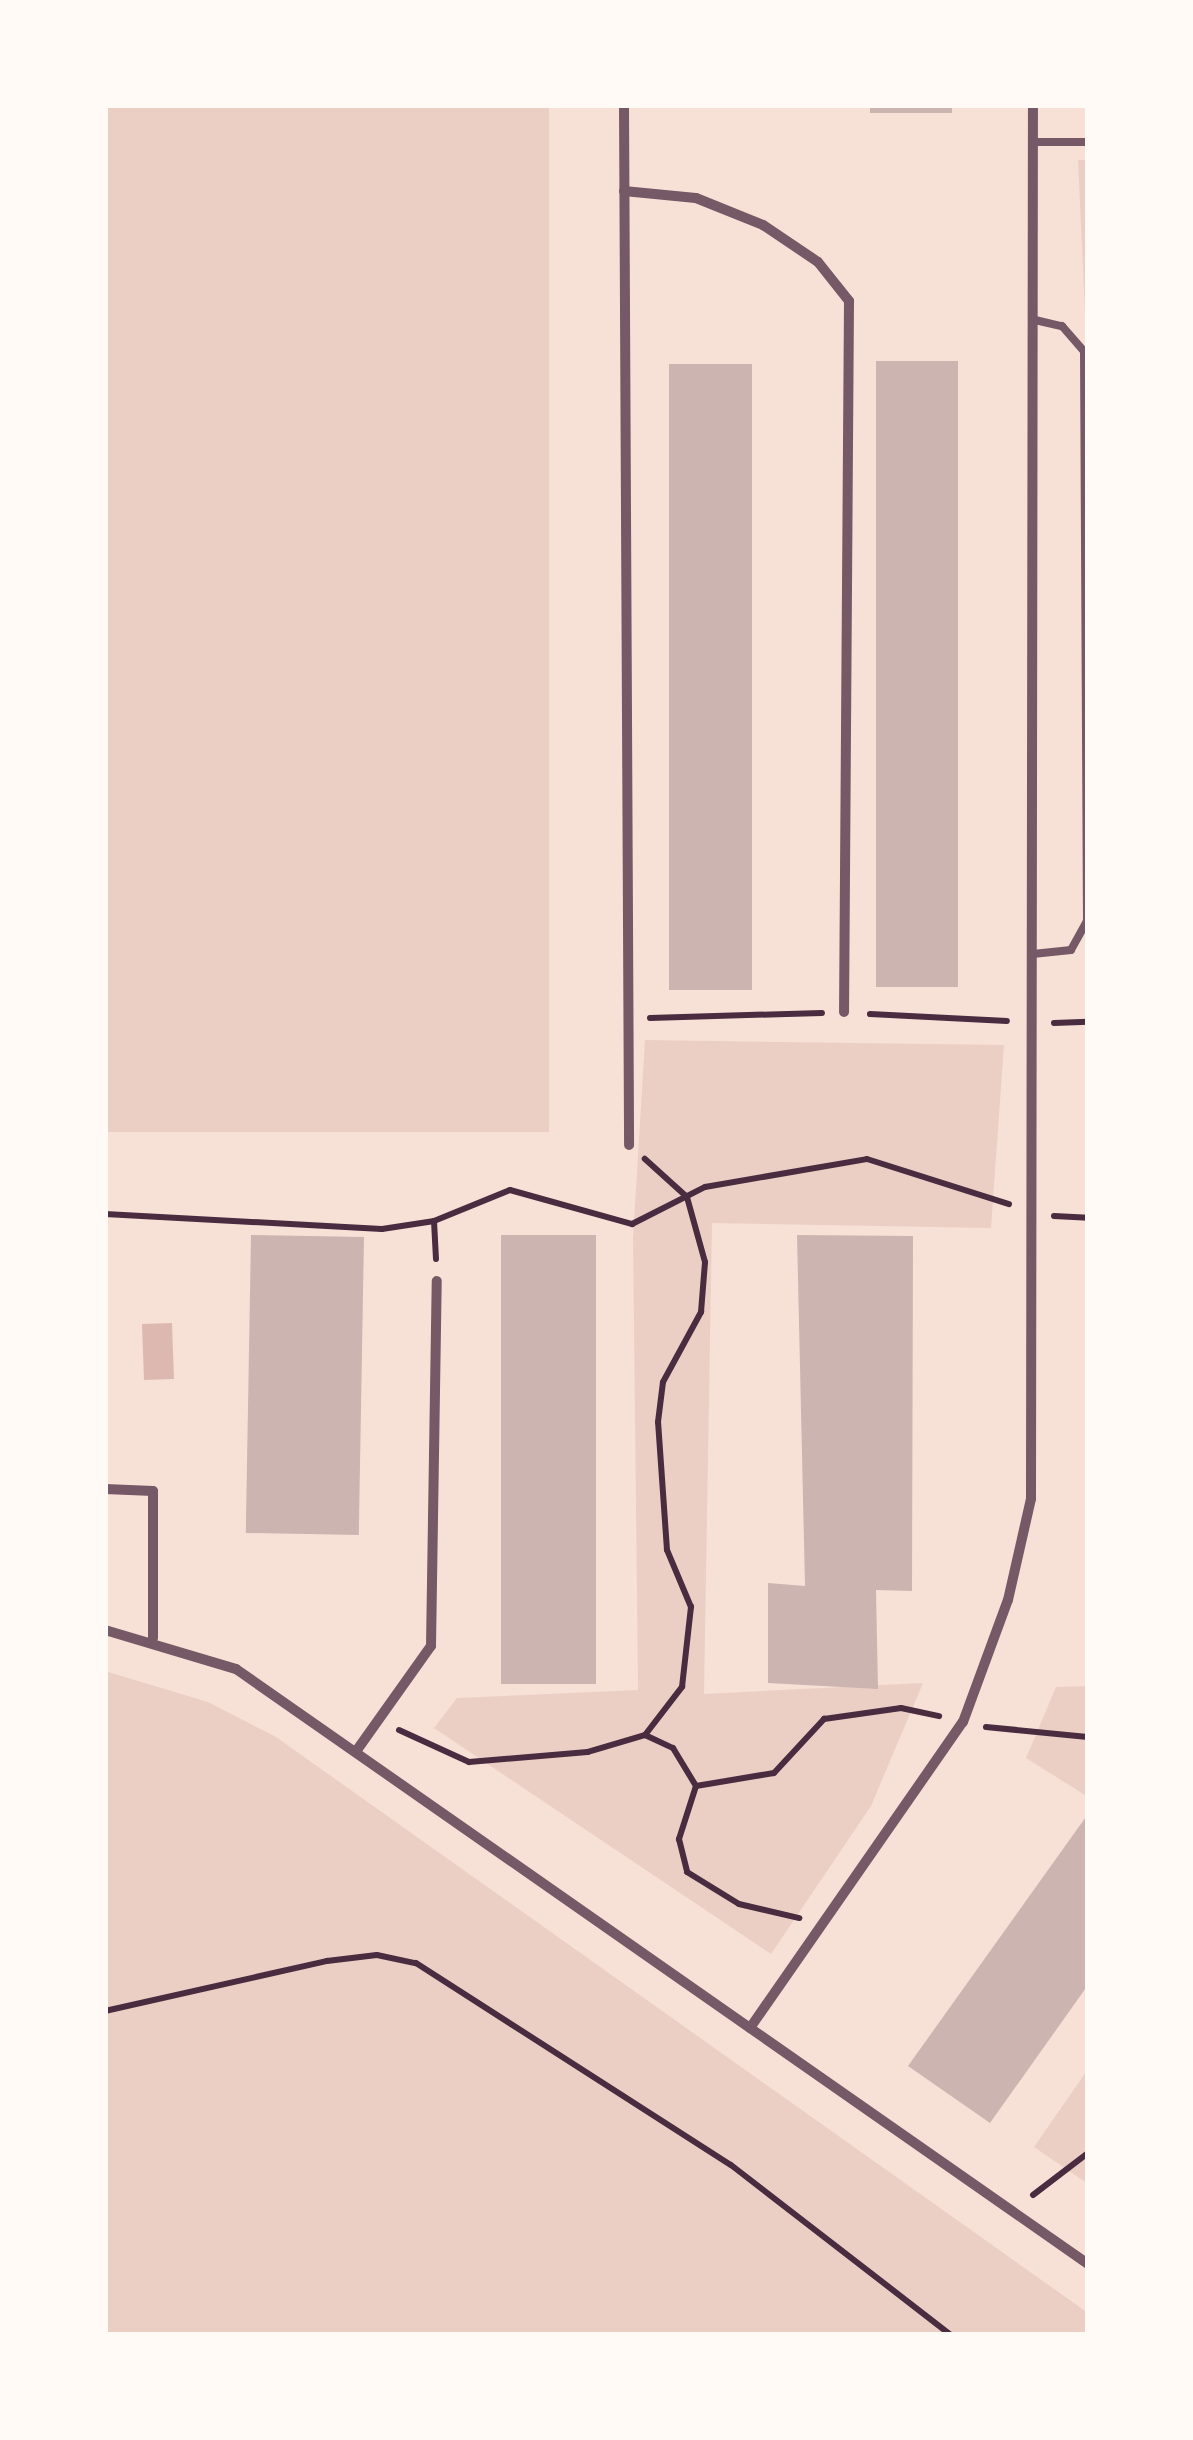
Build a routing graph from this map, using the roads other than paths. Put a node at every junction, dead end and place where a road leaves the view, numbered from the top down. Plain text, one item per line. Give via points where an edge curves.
1 (624, 105) edge
2 (1033, 105) edge
3 (1033, 142) junction
4 (1088, 142) edge
5 (624, 190) junction
6 (1035, 320) junction
7 (1036, 954) junction
8 (844, 1012) dead end
9 (628, 1146) road end
10 (437, 1281) road end
11 (105, 1489) edge
12 (105, 1630) edge
13 (153, 1638) junction
14 (357, 1750) junction
15 (750, 2028) junction
16 (1088, 2264) edge

1 - 5 street
2 - 3 street
3 - 4 lane
3 - 6 street
5 - 8 street via 696,198 763,226 818,262 849,301
5 - 9 street
6 - 7 street
6 - 7 lane via 1062,326 1084,351 1086,901 1070,950
7 - 15 street via 1030,1499 1008,1600 962,1722
10 - 14 street via 431,1646
11 - 13 street via 153,1491
12 - 13 street
13 - 14 street via 236,1670
14 - 15 street
15 - 16 street

